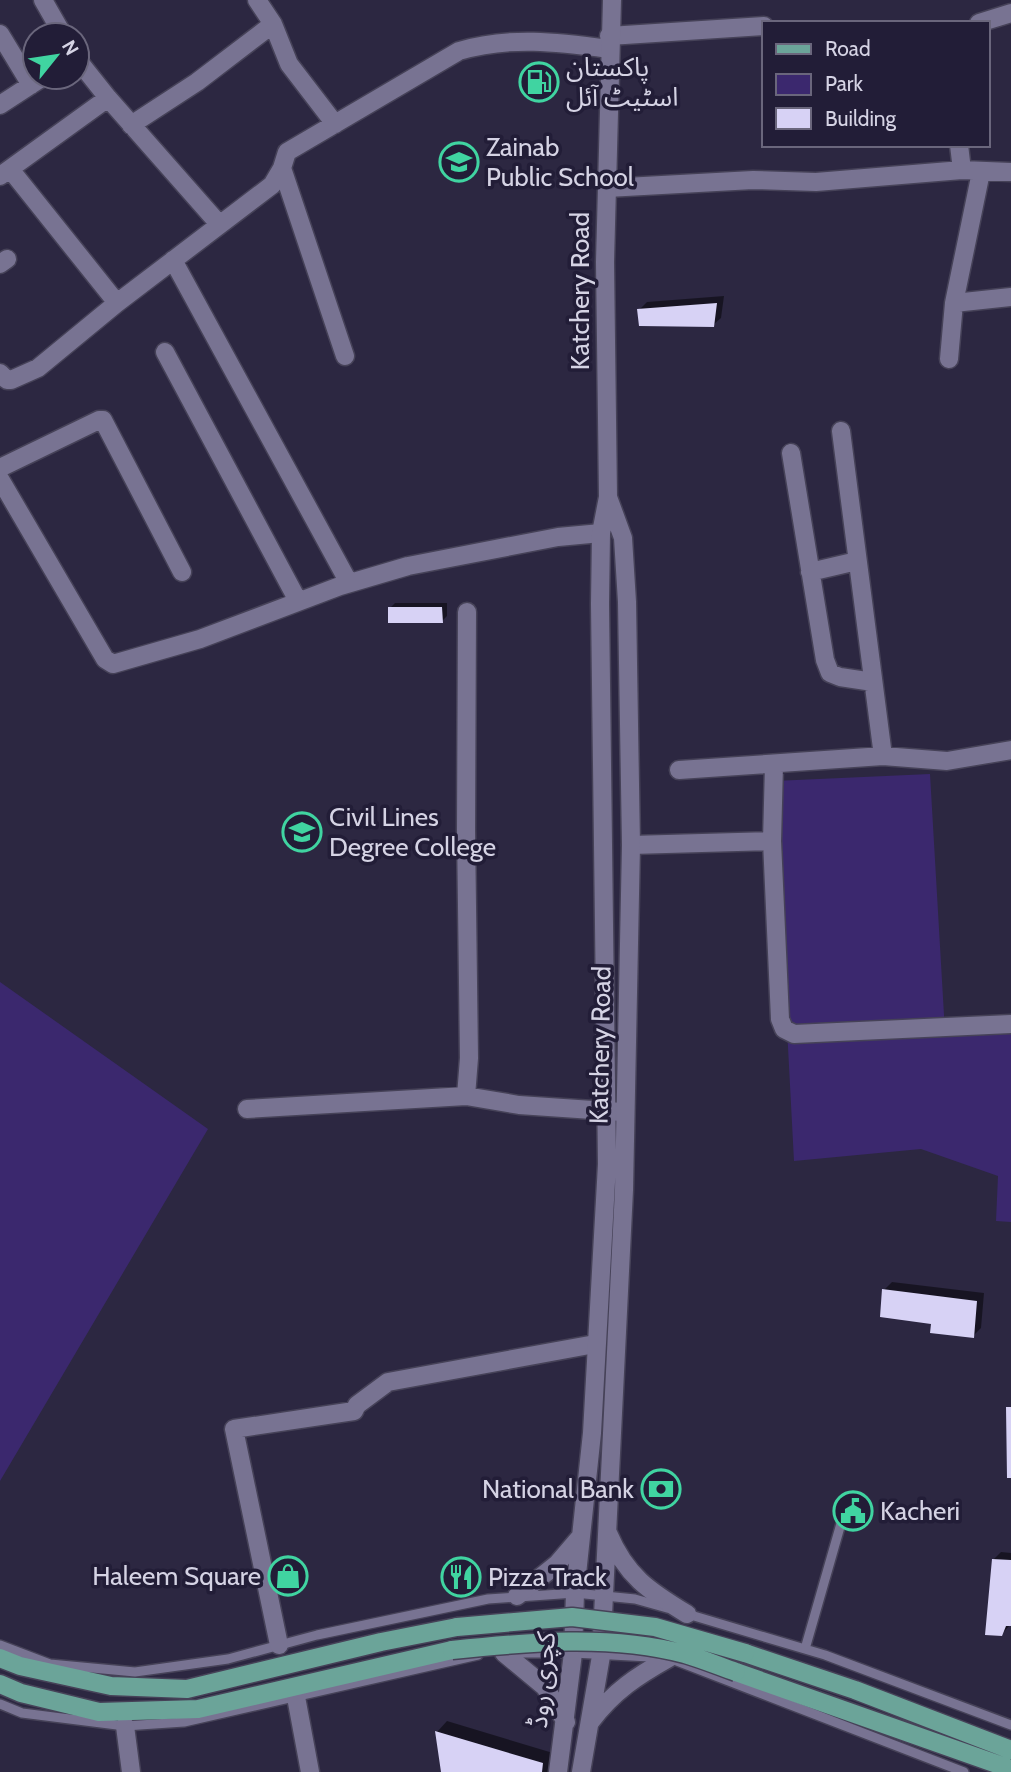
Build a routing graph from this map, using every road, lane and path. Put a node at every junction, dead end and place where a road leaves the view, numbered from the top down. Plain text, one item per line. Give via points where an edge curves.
1 (43, 0) edge
2 (257, 0) edge
3 (612, 0) edge
4 (1011, 13) edge
5 (55, 21) edge
6 (985, 21) edge
7 (273, 24) junction
8 (762, 26) edge
9 (0, 34) edge
10 (609, 43) junction
11 (21, 61) edge
12 (91, 77) edge
13 (22, 91) edge
14 (108, 98) junction
15 (0, 105) edge
16 (335, 124) junction
17 (131, 125) junction
18 (960, 147) edge
19 (282, 168) junction
20 (972, 171) junction
21 (5, 172) edge
22 (1011, 172) edge
23 (607, 187) junction
24 (219, 224) junction
25 (173, 260) junction
26 (1011, 297) edge
27 (117, 303) junction
28 (954, 303) junction
29 (165, 352) dead end
30 (345, 356) dead end
31 (948, 359) dead end
32 (0, 373) edge
33 (841, 431) dead end
34 (791, 453) dead end
35 (0, 468) edge
36 (0, 479) edge
37 (608, 498) junction
38 (601, 533) junction
39 (857, 561) junction
40 (182, 572) dead end
41 (810, 572) junction
42 (349, 583) junction
43 (298, 601) junction
44 (627, 602) junction
45 (600, 604) junction
46 (467, 612) dead end
47 (873, 682) junction
48 (1011, 750) edge
49 (883, 756) junction
50 (774, 765) junction
51 (679, 770) dead end
52 (603, 776) junction
53 (631, 776) junction
54 (772, 841) junction
55 (631, 845) junction
56 (628, 931) junction
57 (605, 932) junction
58 (1011, 1024) edge
59 (466, 1096) junction
60 (247, 1108) dead end
61 (616, 1112) junction
62 (624, 1190) junction
63 (605, 1191) junction
64 (595, 1344) junction
65 (844, 1513) dead end
66 (606, 1526) junction
67 (582, 1535) junction
68 (575, 1593) junction
69 (517, 1596) junction
70 (605, 1596) junction
71 (687, 1614) junction
72 (0, 1644) edge
73 (279, 1645) junction
74 (805, 1649) junction
75 (505, 1653) junction
76 (573, 1654) junction
77 (601, 1656) junction
78 (0, 1658) edge
79 (669, 1658) junction
80 (0, 1684) edge
81 (296, 1697) junction
82 (0, 1704) edge
83 (566, 1722) junction
84 (588, 1725) junction
85 (1011, 1725) edge
86 (125, 1726) junction
87 (1011, 1750) edge
88 (1011, 1769) edge
89 (131, 1772) edge
90 (310, 1772) edge
91 (558, 1772) edge
92 (581, 1772) edge
93 (964, 1772) edge

1 - 5 street
2 - 7 street
3 - 10 street, Katchery Road
4 - 6 street
7 - 16 street via 289,64
7 - 17 street
8 - 10 street
9 - 11 street
10 - 16 street via 479,45 459,51
10 - 23 street, Katchery Road
12 - 14 street
13 - 15 street
14 - 17 street
14 - 21 street
16 - 19 street via 287,152
17 - 24 street
18 - 20 street
19 - 24 street via 272,185
19 - 30 street
20 - 22 street
20 - 23 street via 816,182
20 - 28 street
21 - 27 street
23 - 37 street, Katchery Road
24 - 25 street
25 - 27 street
25 - 42 street
26 - 28 street
27 - 32 street via 38,368 11,380
28 - 31 street
29 - 43 street
33 - 39 street
34 - 41 street
35 - 40 street via 103,420
36 - 43 street via 108,663 200,639
37 - 38 street, Katchery Road
37 - 44 street, Katchery Road via 623,538
38 - 42 street via 408,566
38 - 45 street, Katchery Road
39 - 41 street
39 - 47 street
41 - 47 street via 830,673
42 - 43 street
44 - 45 street
44 - 53 street, Katchery Road
45 - 52 street, Katchery Road
46 - 59 street
47 - 49 street
48 - 49 street via 947,761
49 - 50 street
50 - 51 street
50 - 54 street
52 - 53 street
52 - 57 street, Katchery Road
53 - 55 street, Katchery Road
54 - 55 street
54 - 58 street via 784,1029 794,1034
55 - 56 street, Katchery Road
56 - 57 street
56 - 61 street, Katchery Road
57 - 61 street, Katchery Road
59 - 60 street
59 - 61 street
61 - 62 street, Katchery Road
61 - 63 street, Katchery Road
62 - 63 street
62 - 66 street, Katchery Road
63 - 64 street, Katchery Road
64 - 67 street, Katchery Road
64 - 73 street via 388,1382 354,1411 234,1429
65 - 74 lane
66 - 70 street, Katchery Road
66 - 71 street via 631,1573 646,1589
67 - 68 street, Katchery Road
67 - 69 street via 557,1564
68 - 69 lane
68 - 70 lane
68 - 76 street, کچری روڈ
69 - 73 lane
70 - 71 lane via 635,1599
70 - 77 street, کچری روڈ
71 - 74 lane
72 - 73 lane via 50,1664 135,1672 229,1659
74 - 85 lane
75 - 76 lane
75 - 81 lane
75 - 83 street via 545,1687
76 - 77 lane
76 - 83 street, کچری روڈ
77 - 79 lane
77 - 84 street, کچری روڈ
78 - 87 main road, bridge via 111,1686 187,1689 457,1627 572,1617 655,1626 745,1653
79 - 84 street via 608,1699
79 - 93 lane
80 - 88 main road, bridge via 99,1712 198,1709 452,1650 565,1640 684,1654
81 - 86 lane via 184,1722
81 - 90 street
82 - 86 lane via 22,1713
83 - 91 street, کچری روڈ
84 - 92 street, کچری روڈ
86 - 89 street

